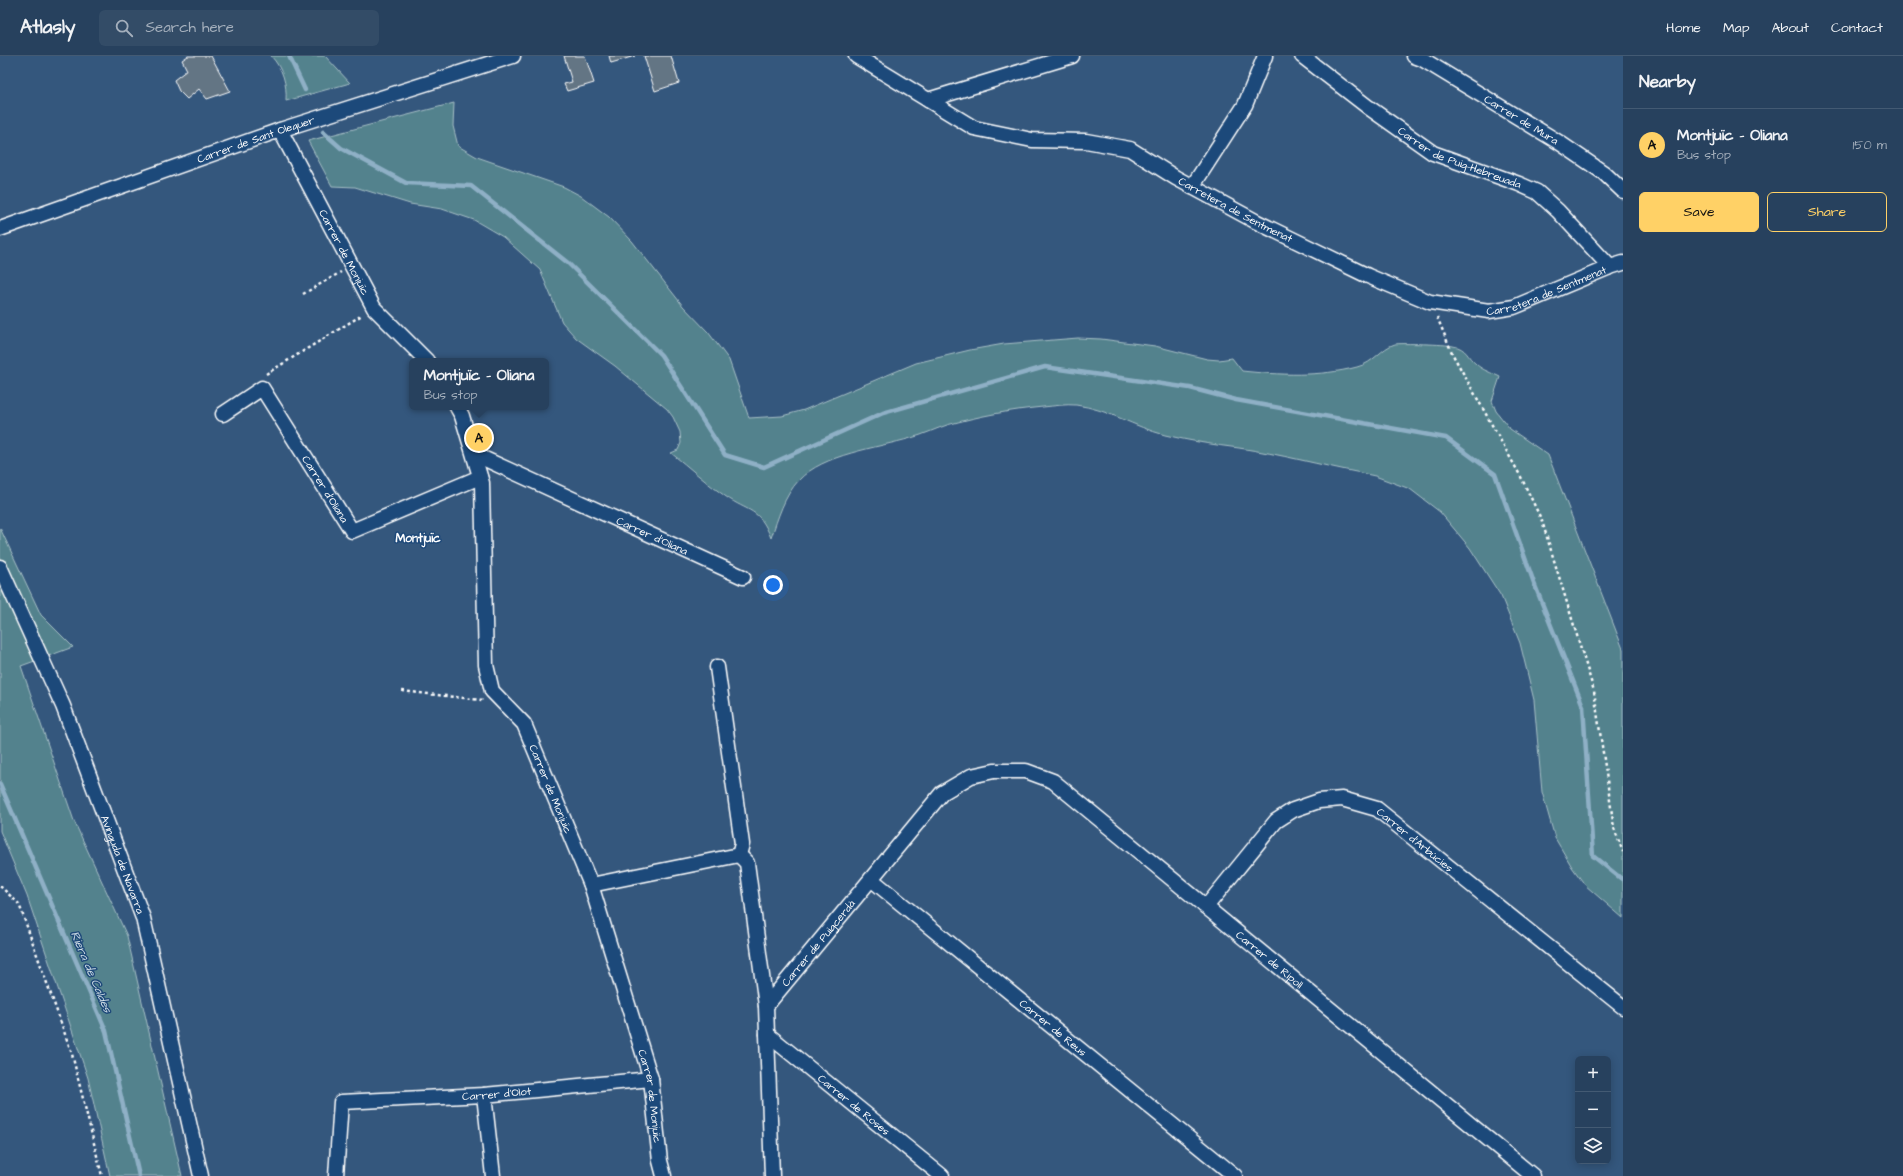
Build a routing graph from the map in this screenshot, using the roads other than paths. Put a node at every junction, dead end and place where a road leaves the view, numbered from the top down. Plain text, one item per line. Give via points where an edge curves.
1 (513, 56) edge
2 (856, 56) edge
3 (1072, 56) edge
4 (1265, 56) edge
5 (1302, 56) edge
6 (1414, 56) edge
7 (470, 63) edge
8 (928, 100) junction
9 (280, 130) junction
10 (1192, 187) junction
11 (1623, 192) edge
12 (0, 229) edge
13 (1616, 265) edge
14 (424, 358) edge
15 (459, 410) edge
16 (223, 414) dead end
17 (474, 454) junction
18 (480, 477) junction
19 (0, 567) edge
20 (743, 577) dead end
21 (717, 667) dead end
22 (994, 771) joint
23 (739, 854) junction
24 (871, 879) junction
25 (591, 885) junction
26 (1206, 907) junction
27 (766, 1006) junction
28 (1623, 1007) edge
29 (767, 1034) junction
30 (651, 1080) junction
31 (484, 1095) junction
32 (201, 1176) edge
33 (336, 1176) edge
34 (493, 1176) edge
35 (664, 1176) edge
36 (772, 1176) edge
37 (942, 1176) edge
38 (1235, 1176) edge
39 (1533, 1176) edge

1 - 7 street, Carrer de Sant Oleguer
2 - 8 street, Carretera de Sentmenat
3 - 8 street
4 - 10 street via 1245,105
5 - 13 street, Carrer de Puig-Hebreuada via 1433,153 1537,192
6 - 11 street, Carrer de Mura via 1560,143 1604,173
7 - 9 street, Carrer de Sant Oleguer
8 - 10 street, Carretera de Sentmenat via 974,128 1032,140 1086,141 1130,149
9 - 12 street, Carrer de Sant Oleguer
9 - 14 street, Carrer de Monjuïc via 374,308
10 - 13 street, Carretera de Sentmenat via 1361,273 1430,302 1489,312 1514,307
15 - 17 street
16 - 18 street, Carrer d'Oliana via 262,388 352,531
17 - 18 street
17 - 20 street, Carrer d'Oliana
18 - 25 street, Carrer de Monjuïc via 486,665 492,691 524,724
19 - 32 street, Avinguda de Navarra via 63,706 143,918
21 - 23 street via 742,844
22 - 24 street, Carrer de Puigcerdà via 971,776 942,793
22 - 26 street, Carrer de Ripoll via 1026,771 1053,781
23 - 25 street
23 - 27 street via 747,863
24 - 27 street, Carrer de Puigcerdà
24 - 38 street, Carrer de Reus
25 - 30 street, Carrer de Monjuïc
26 - 28 street, Carrer d'Arbúcies via 1276,821 1293,810 1318,801 1342,799 1377,809
26 - 39 street, Carrer de Ripoll
27 - 29 street
29 - 36 street
29 - 37 street, Carrer de Roses
30 - 31 street, Carrer d'Olot
30 - 35 street, Carrer de Monjuïc
31 - 33 street, Carrer d'Olot via 341,1102
31 - 34 street

